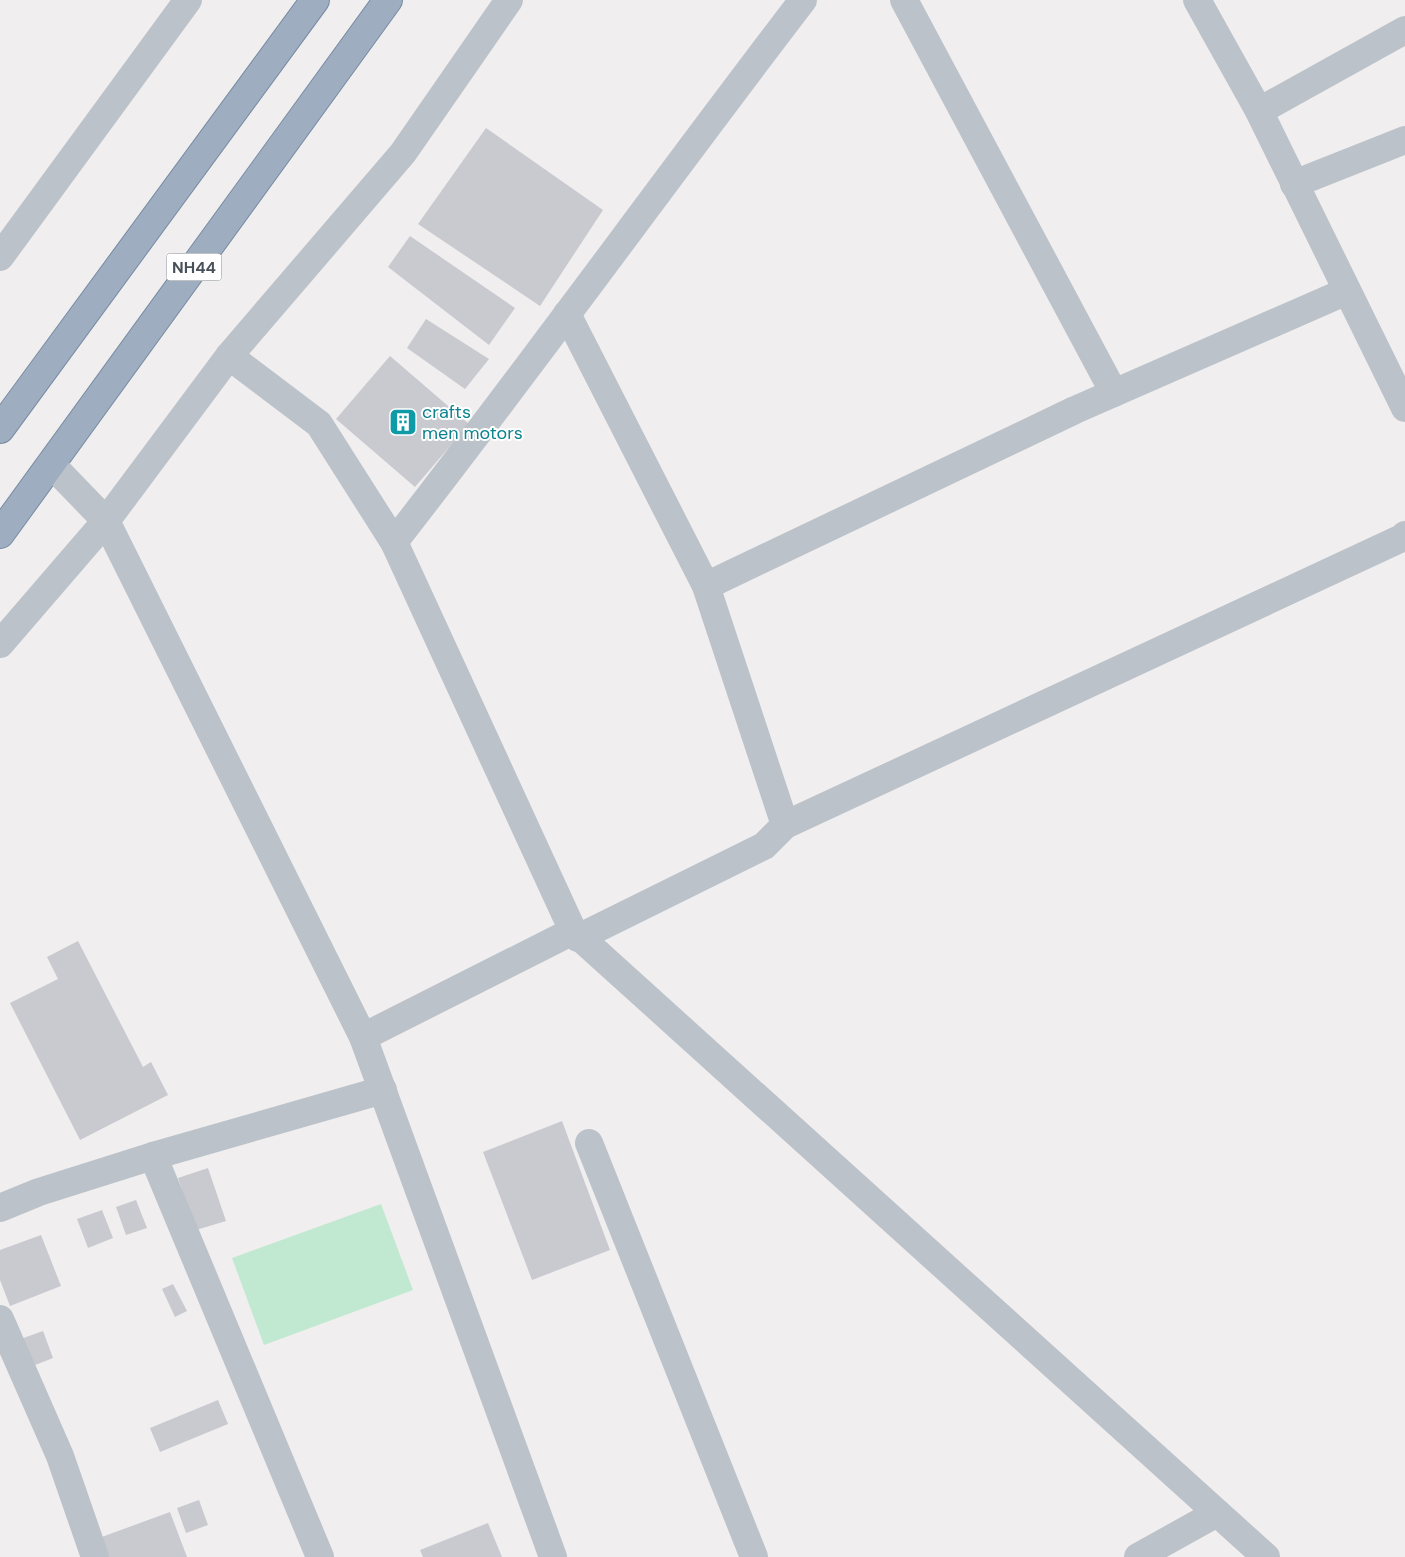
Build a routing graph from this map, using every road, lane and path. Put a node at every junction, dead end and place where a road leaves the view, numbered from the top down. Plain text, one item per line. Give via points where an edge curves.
1 (188, 0) edge
2 (315, 0) edge
3 (388, 0) edge
4 (509, 0) edge
5 (803, 0) edge
6 (904, 0) edge
7 (1196, 0) edge
8 (1405, 30) edge
9 (1259, 112) junction
10 (1405, 140) edge
11 (1294, 184) junction
12 (0, 257) edge
13 (1347, 291) junction
14 (567, 314) junction
15 (229, 356) junction
16 (1114, 393) junction
17 (1405, 408) edge
18 (0, 429) edge
19 (51, 464) junction
20 (106, 520) junction
21 (0, 534) edge
22 (1405, 535) edge
23 (394, 542) junction
24 (706, 586) junction
25 (0, 644) edge
26 (785, 825) junction
27 (575, 935) junction
28 (363, 1037) junction
29 (383, 1090) junction
30 (589, 1143) dead end
31 (153, 1156) junction
32 (0, 1208) edge
33 (0, 1319) edge
34 (1217, 1514) junction
35 (94, 1557) edge
36 (320, 1557) edge
37 (553, 1557) edge
38 (754, 1557) edge
39 (1138, 1557) edge
40 (1266, 1557) edge

1 - 12 street
2 - 18 highway
3 - 19 highway, NH44
4 - 15 street via 404,153
5 - 14 street
6 - 16 street
7 - 9 street
8 - 9 street
9 - 11 street
10 - 11 street
11 - 13 street
13 - 16 street
13 - 17 street
14 - 23 street
14 - 24 street
15 - 20 street
15 - 23 street via 319,424
16 - 24 street
19 - 20 street
19 - 21 highway, NH44
20 - 25 street
20 - 28 street
22 - 26 street
23 - 27 street
24 - 26 street
26 - 27 street via 764,846
27 - 28 street
27 - 34 street
28 - 29 street
29 - 31 street
29 - 37 street
30 - 38 street
31 - 32 street via 39,1192
31 - 36 street
33 - 35 street via 60,1456
34 - 39 street
34 - 40 street

